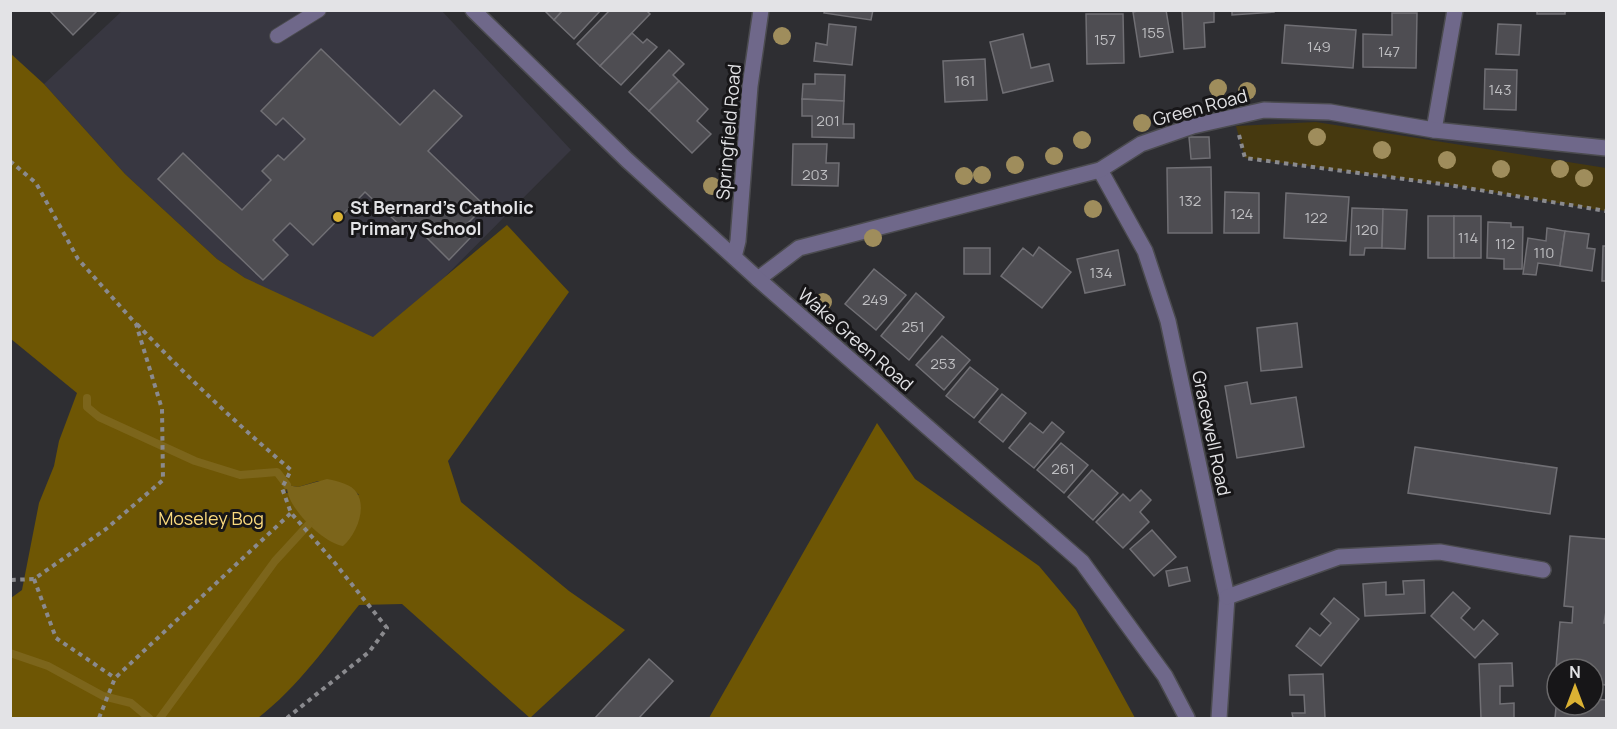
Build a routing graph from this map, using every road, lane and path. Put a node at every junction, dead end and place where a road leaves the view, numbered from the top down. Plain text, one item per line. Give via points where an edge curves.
1 (319, 10) edge
2 (473, 10) edge
3 (761, 10) edge
4 (1455, 10) edge
5 (277, 36) dead end
6 (1236, 126) dead end
7 (1434, 130) junction
8 (1606, 148) edge
9 (10, 161) edge
10 (1100, 170) junction
11 (1606, 211) edge
12 (734, 257) junction
13 (758, 279) junction
14 (136, 324) junction
15 (291, 513) junction
16 (1543, 570) dead end
17 (34, 579) junction
18 (10, 580) edge
19 (1227, 597) junction
20 (115, 678) junction
21 (99, 718) edge
22 (287, 718) edge
23 (1187, 718) edge
24 (1219, 718) edge

1 - 5 lane
2 - 12 street, Wake Green Road via 627,160
3 - 12 street, Springfield Road
4 - 7 street
6 - 11 path via 1245,158
7 - 8 street, Green Road
7 - 10 street, Green Road via 1330,112 1264,110 1193,126 1141,144
9 - 14 path via 36,183 78,260
10 - 13 street, Green Road via 799,248
10 - 19 street, Gracewell Road via 1145,251 1168,321
12 - 13 street, Wake Green Road
13 - 23 street, Wake Green Road via 1082,562 1164,676
14 - 15 path via 185,375 291,470 282,488
14 - 17 path via 162,409 163,480 106,529
15 - 20 path
15 - 22 path via 387,628 369,652
16 - 19 street via 1440,552 1339,557
17 - 18 path
17 - 20 path via 56,638
19 - 24 street, Gracewell Road
20 - 21 path

